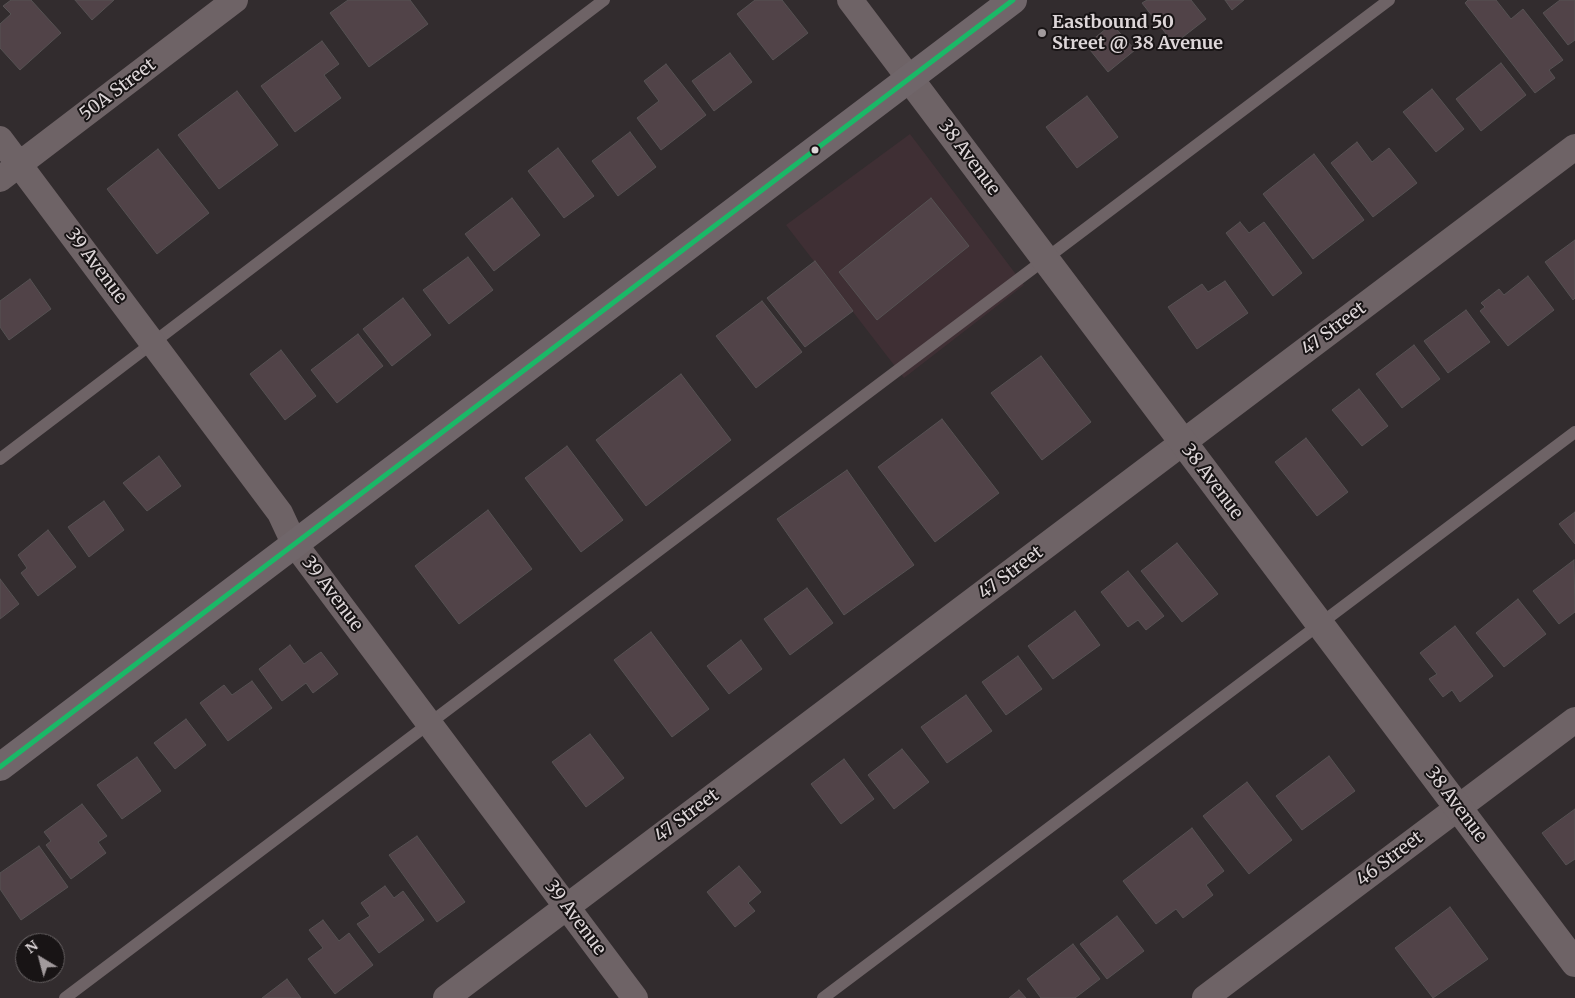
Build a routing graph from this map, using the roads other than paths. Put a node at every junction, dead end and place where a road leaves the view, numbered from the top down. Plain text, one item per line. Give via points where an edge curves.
1 (235, 0) edge
2 (604, 0) edge
3 (850, 0) edge
4 (1013, 0) edge
5 (1389, 0) edge
6 (909, 78) junction
7 (0, 138) edge
8 (1575, 147) edge
9 (10, 172) edge
10 (1044, 259) junction
11 (153, 342) junction
12 (1575, 432) edge
13 (1183, 443) junction
14 (0, 459) edge
15 (294, 542) junction
16 (1320, 624) junction
17 (1575, 720) edge
18 (428, 723) junction
19 (0, 767) edge
20 (1458, 808) junction
21 (567, 907) junction
22 (1575, 963) edge
23 (65, 998) edge
24 (446, 998) edge
25 (635, 998) edge
26 (823, 998) edge
27 (1206, 998) edge

1 - 9 street, 50A Street
2 - 11 lane
3 - 6 street, 38 Avenue
4 - 6 main road
5 - 10 lane
6 - 10 street, 38 Avenue
6 - 15 main road
7 - 9 street, 39 Avenue
8 - 13 street, 47 Street
9 - 11 street, 39 Avenue
10 - 13 street, 38 Avenue
10 - 18 lane
11 - 14 lane
11 - 15 street, 39 Avenue via 280,513
12 - 16 lane
13 - 16 street, 38 Avenue
13 - 21 street, 47 Street
15 - 18 street, 39 Avenue
15 - 19 main road
16 - 20 street, 38 Avenue
16 - 26 lane
17 - 20 street, 46 Street
18 - 21 street, 39 Avenue
18 - 23 lane
20 - 22 street, 38 Avenue
20 - 27 street, 46 Street
21 - 24 street, 47 Street
21 - 25 street, 39 Avenue

